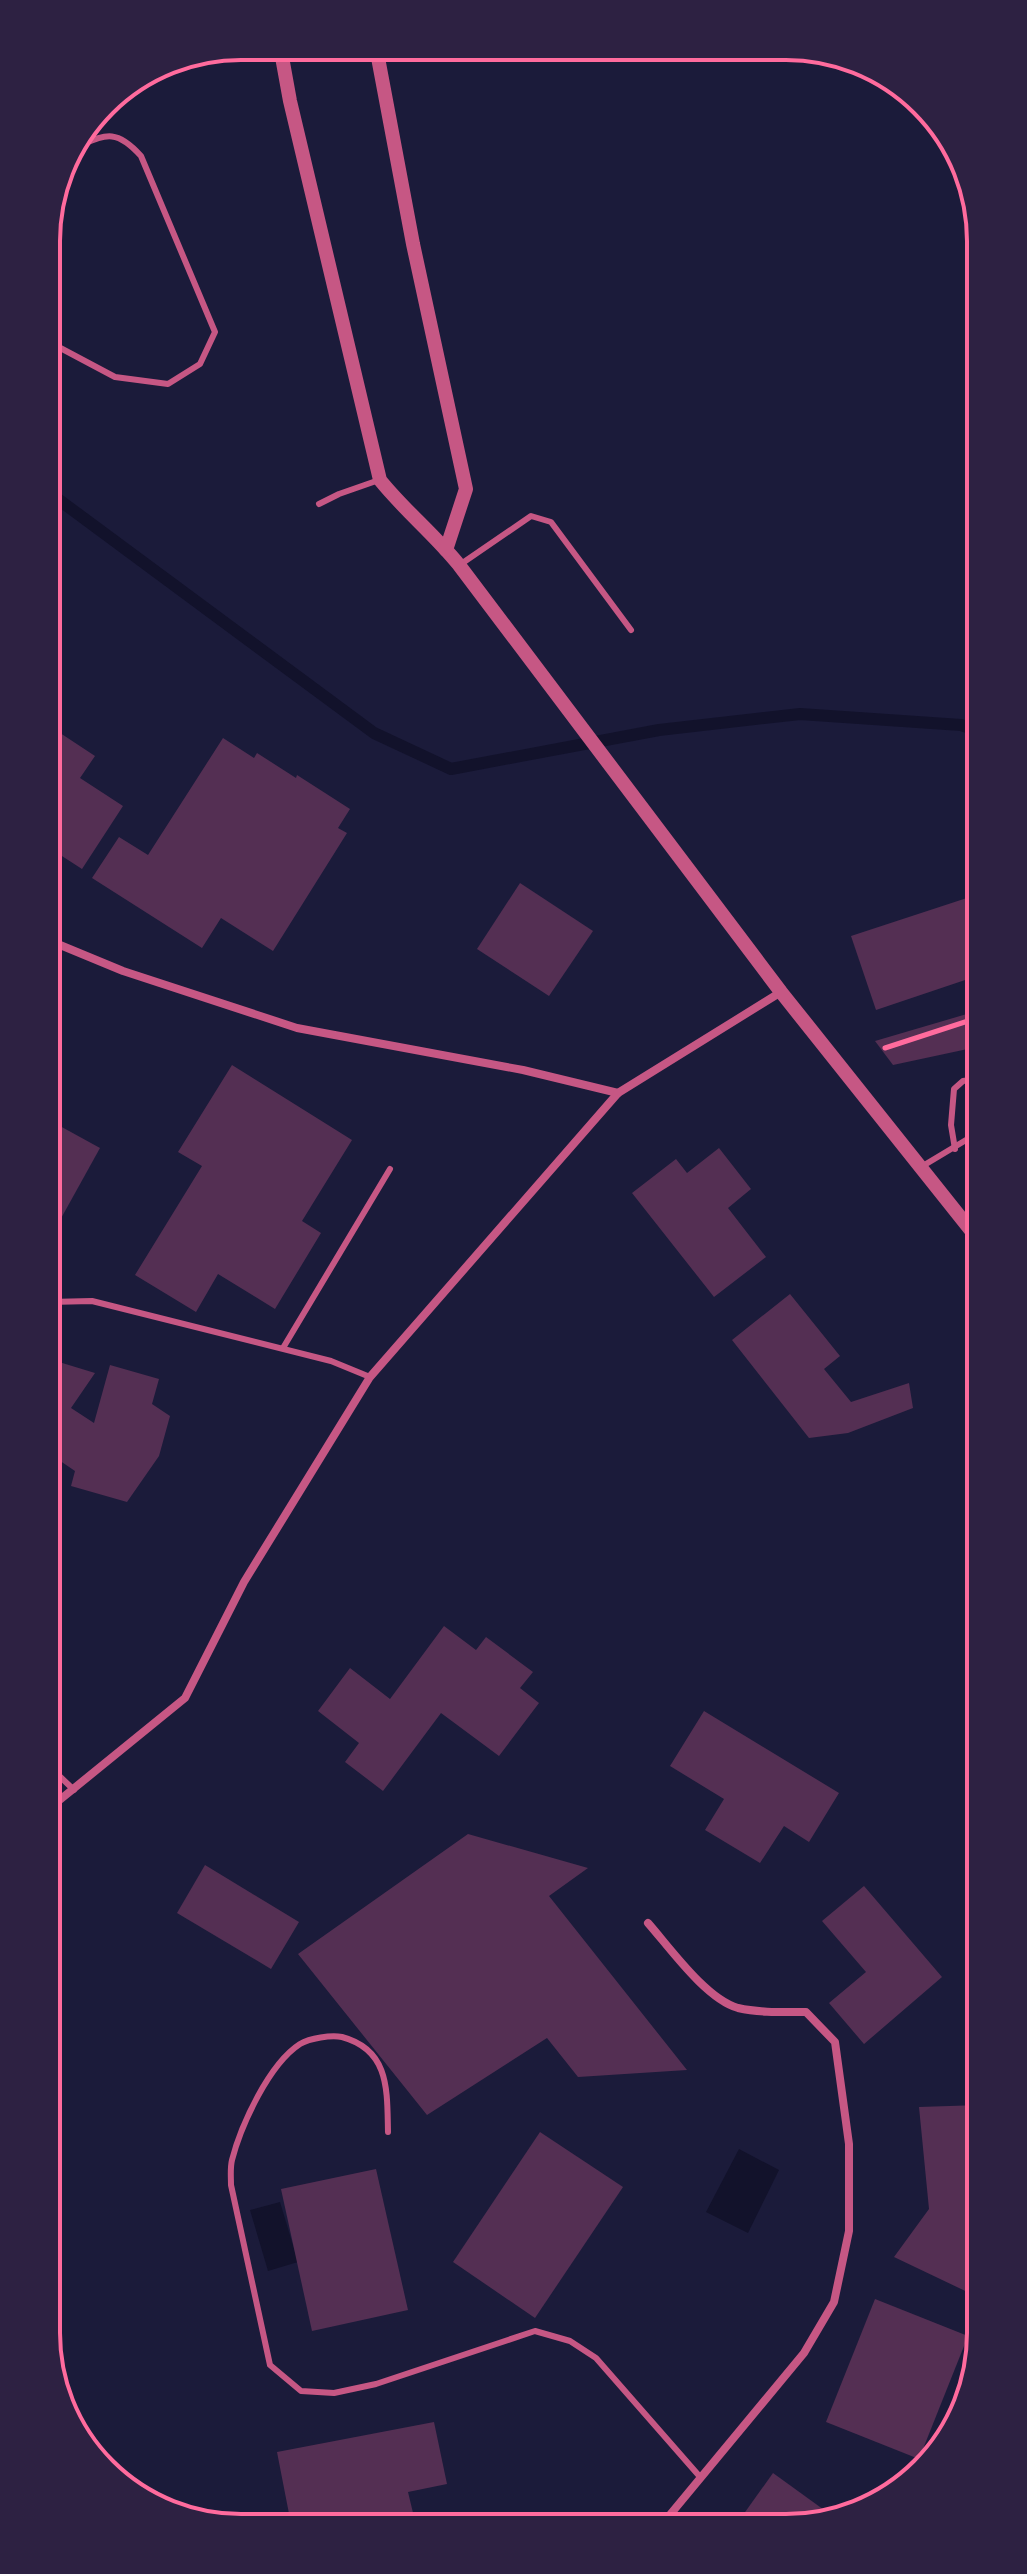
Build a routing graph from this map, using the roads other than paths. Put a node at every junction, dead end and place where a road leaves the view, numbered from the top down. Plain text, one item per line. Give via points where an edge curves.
1 (283, 60) edge
2 (378, 60) edge
3 (90, 142) edge
4 (60, 348) edge
5 (380, 480) junction
6 (319, 504) dead end
7 (446, 550) junction
8 (459, 565) junction
9 (631, 630) dead end
10 (60, 945) edge
11 (781, 992) junction
12 (967, 1080) edge
13 (618, 1093) junction
14 (966, 1140) dead end
15 (955, 1149) junction
16 (921, 1167) junction
17 (390, 1169) dead end
18 (967, 1225) edge
19 (60, 1302) edge
20 (283, 1348) junction
21 (370, 1377) junction
22 (60, 1777) edge
23 (74, 1790) junction
24 (60, 1800) edge
25 (648, 1923) dead end
26 (388, 2132) dead end
27 (701, 2478) junction
28 (671, 2514) edge

1 - 5 street
2 - 7 street via 466,489
3 - 4 lane via 111,135 127,140 141,156 215,332 200,364 168,384 115,377
5 - 6 lane
5 - 7 street
7 - 8 street
8 - 9 lane via 531,516 551,522
8 - 11 street
10 - 13 street via 297,1028
11 - 13 street
11 - 16 street
12 - 15 lane via 954,1089
13 - 21 street
14 - 15 lane
15 - 16 lane
16 - 18 street
17 - 20 lane
19 - 20 lane via 92,1301
20 - 21 lane
21 - 23 street via 244,1582 185,1698
22 - 23 lane
23 - 24 street
25 - 27 street via 706,1989 735,2007 806,2012 835,2042 849,2144 849,2231 834,2302 804,2353
26 - 27 lane via 387,2090 377,2059 357,2041 334,2035 301,2043 273,2071 249,2116 232,2162 231,2185 270,2365 301,2391 334,2393 535,2331 570,2341 596,2358
27 - 28 street

